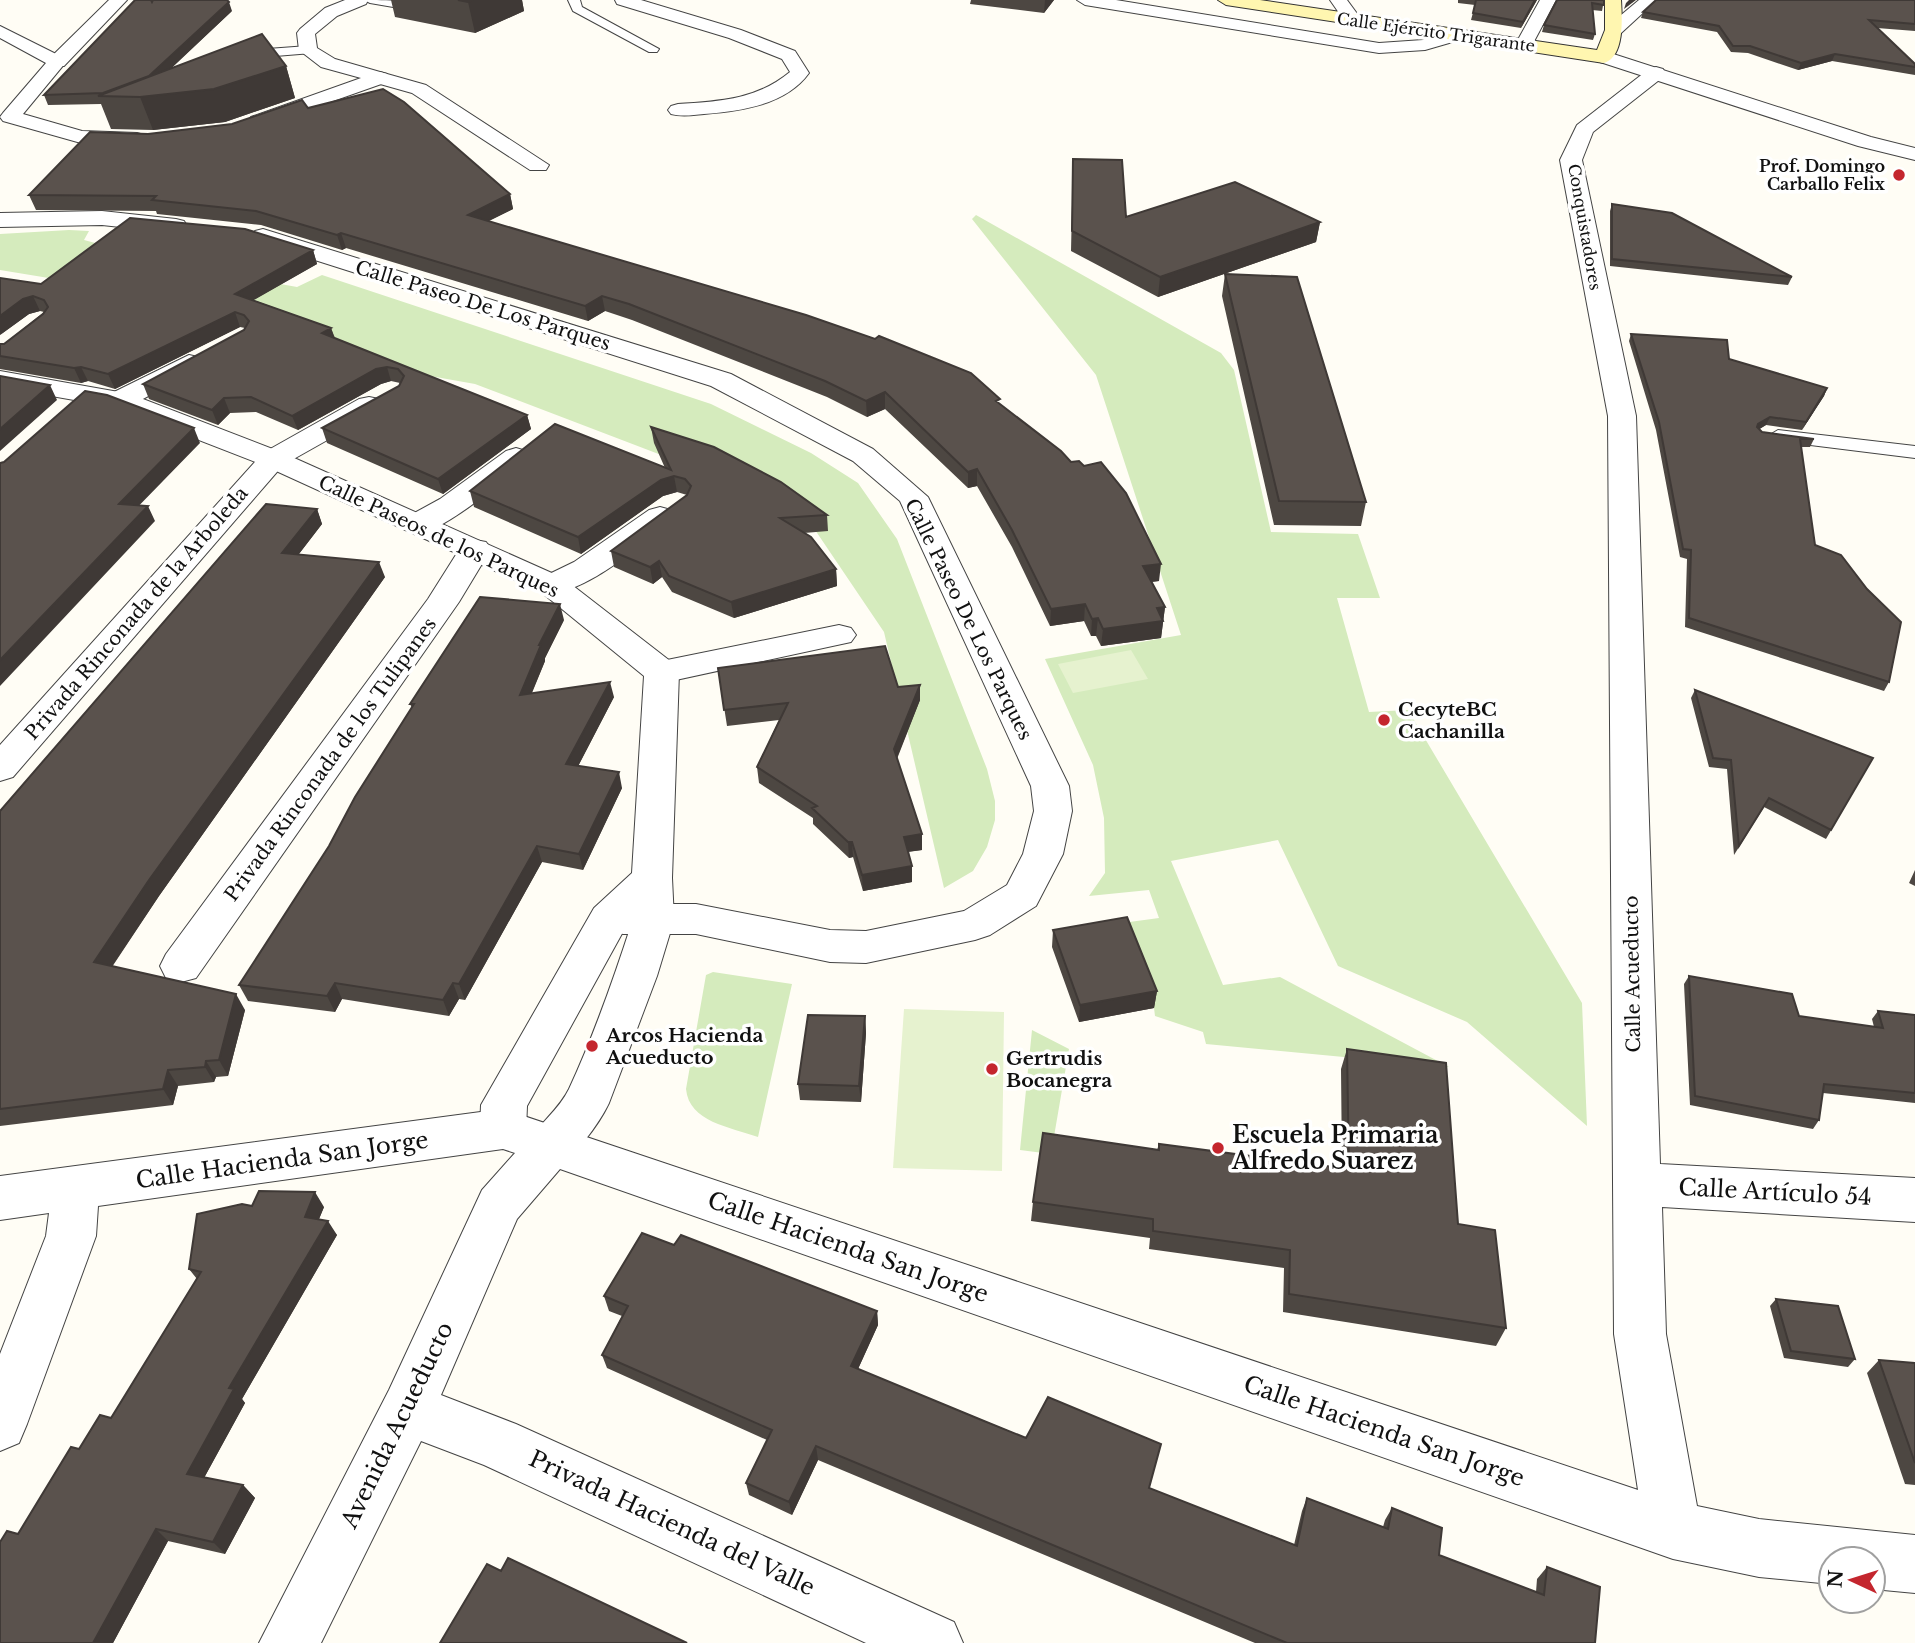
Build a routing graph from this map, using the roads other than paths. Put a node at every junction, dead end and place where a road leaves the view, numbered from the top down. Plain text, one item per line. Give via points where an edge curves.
1 (119, 0) edge
2 (360, 0) edge
3 (370, 0) edge
4 (574, 0) edge
5 (623, 0) edge
6 (1085, 0) edge
7 (1226, 0) edge
8 (1338, 0) edge
9 (1548, 0) edge
10 (1613, 0) edge
11 (1649, 0) edge
12 (442, 11) dead end
13 (1352, 19) junction
14 (1614, 30) junction
15 (0, 31) edge
16 (1457, 36) junction
17 (1524, 45) junction
18 (653, 49) dead end
19 (308, 50) junction
20 (228, 56) edge
21 (1604, 57) junction
22 (57, 62) junction
23 (1656, 73) junction
24 (380, 78) junction
25 (678, 110) dead end
26 (5, 116) edge
27 (242, 127) edge
28 (153, 139) edge
29 (1915, 155) edge
30 (538, 165) dead end
31 (0, 220) edge
32 (198, 228) edge
33 (239, 232) edge
34 (215, 349) edge
35 (0, 379) edge
36 (87, 392) junction
37 (392, 392) edge
38 (120, 400) junction
39 (1622, 416) joint
40 (58, 418) edge
41 (1766, 434) edge
42 (543, 438) edge
43 (1915, 452) edge
44 (274, 459) junction
45 (676, 504) edge
46 (418, 524) junction
47 (475, 549) junction
48 (552, 585) junction
49 (839, 635) dead end
50 (662, 672) junction
51 (0, 768) edge
52 (652, 877) junction
53 (609, 919) junction
54 (653, 920) junction
55 (181, 966) dead end
56 (503, 1129) junction
57 (551, 1145) junction
58 (1635, 1184) junction
59 (76, 1188) junction
60 (0, 1198) edge
61 (1915, 1200) edge
62 (499, 1205) junction
63 (408, 1409) junction
64 (0, 1424) edge
65 (1673, 1530) junction
66 (1817, 1554) edge
67 (1887, 1561) edge
68 (1915, 1564) edge
69 (289, 1643) edge
70 (933, 1643) edge

1 - 22 street
2 - 19 street via 331,12 306,33
3 - 12 lane
4 - 18 lane via 577,9
5 - 25 street via 789,55 800,73 782,91 754,103
6 - 16 street via 1379,48 1425,45
7 - 13 main road, Calle Ejército Trigarante
8 - 13 street
9 - 17 street
10 - 14 main road
11 - 14 street
13 - 16 main road, Calle Ejército Trigarante
14 - 21 main road
15 - 22 street
16 - 17 main road, Calle Ejército Trigarante
17 - 21 main road, Calle Ejército Trigarante
19 - 20 lane
19 - 24 street via 328,63
21 - 23 street
22 - 26 street
23 - 29 street
23 - 39 street, Conquistadores via 1584,129 1571,160
24 - 27 street
24 - 30 street via 419,89
26 - 28 street via 81,137
31 - 32 street via 102,218
33 - 54 street, Calle Paseo De Los Parques via 721,380 863,456 913,496 1050,786 1053,811 1043,854 1022,895 975,924 866,947 830,946 696,919
34 - 38 street
35 - 36 street, Calle Paseos de los Parques
36 - 38 street, Calle Paseos de los Parques
36 - 40 street
37 - 44 street, Privada Rinconada de la Arboleda
38 - 44 street, Calle Paseos de los Parques
39 - 58 street, Calle Acueducto
41 - 43 lane
42 - 46 street
44 - 46 street, Calle Paseos de los Parques
44 - 51 street, Privada Rinconada de la Arboleda
45 - 48 street via 585,569
46 - 47 street, Calle Paseos de los Parques
47 - 48 street, Calle Paseos de los Parques
47 - 55 street, Privada Rinconada de los Tulipanes via 443,602
48 - 50 street, Calle Paseos de los Parques
49 - 50 street
50 - 52 street
52 - 53 street
52 - 54 street
53 - 54 street, Calle Paseo De Los Parques
53 - 56 street, Avenida Acueducto via 504,1105
54 - 57 street, Avenida Acueducto via 586,1103
56 - 57 street, Calle Hacienda San Jorge
56 - 59 street, Calle Hacienda San Jorge
56 - 62 street, Avenida Acueducto
57 - 62 street, Avenida Acueducto
57 - 65 street, Calle Hacienda San Jorge
58 - 61 street, Calle Artículo 54
58 - 65 street, Calle Acueducto via 1640,1334
59 - 60 street, Calle Hacienda San Jorge
59 - 64 street via 71,1236
62 - 63 street, Avenida Acueducto
63 - 69 street, Avenida Acueducto
63 - 70 street, Privada Hacienda del Valle via 497,1443
65 - 66 street, Calle Hacienda San Jorge via 1759,1548
67 - 68 street

